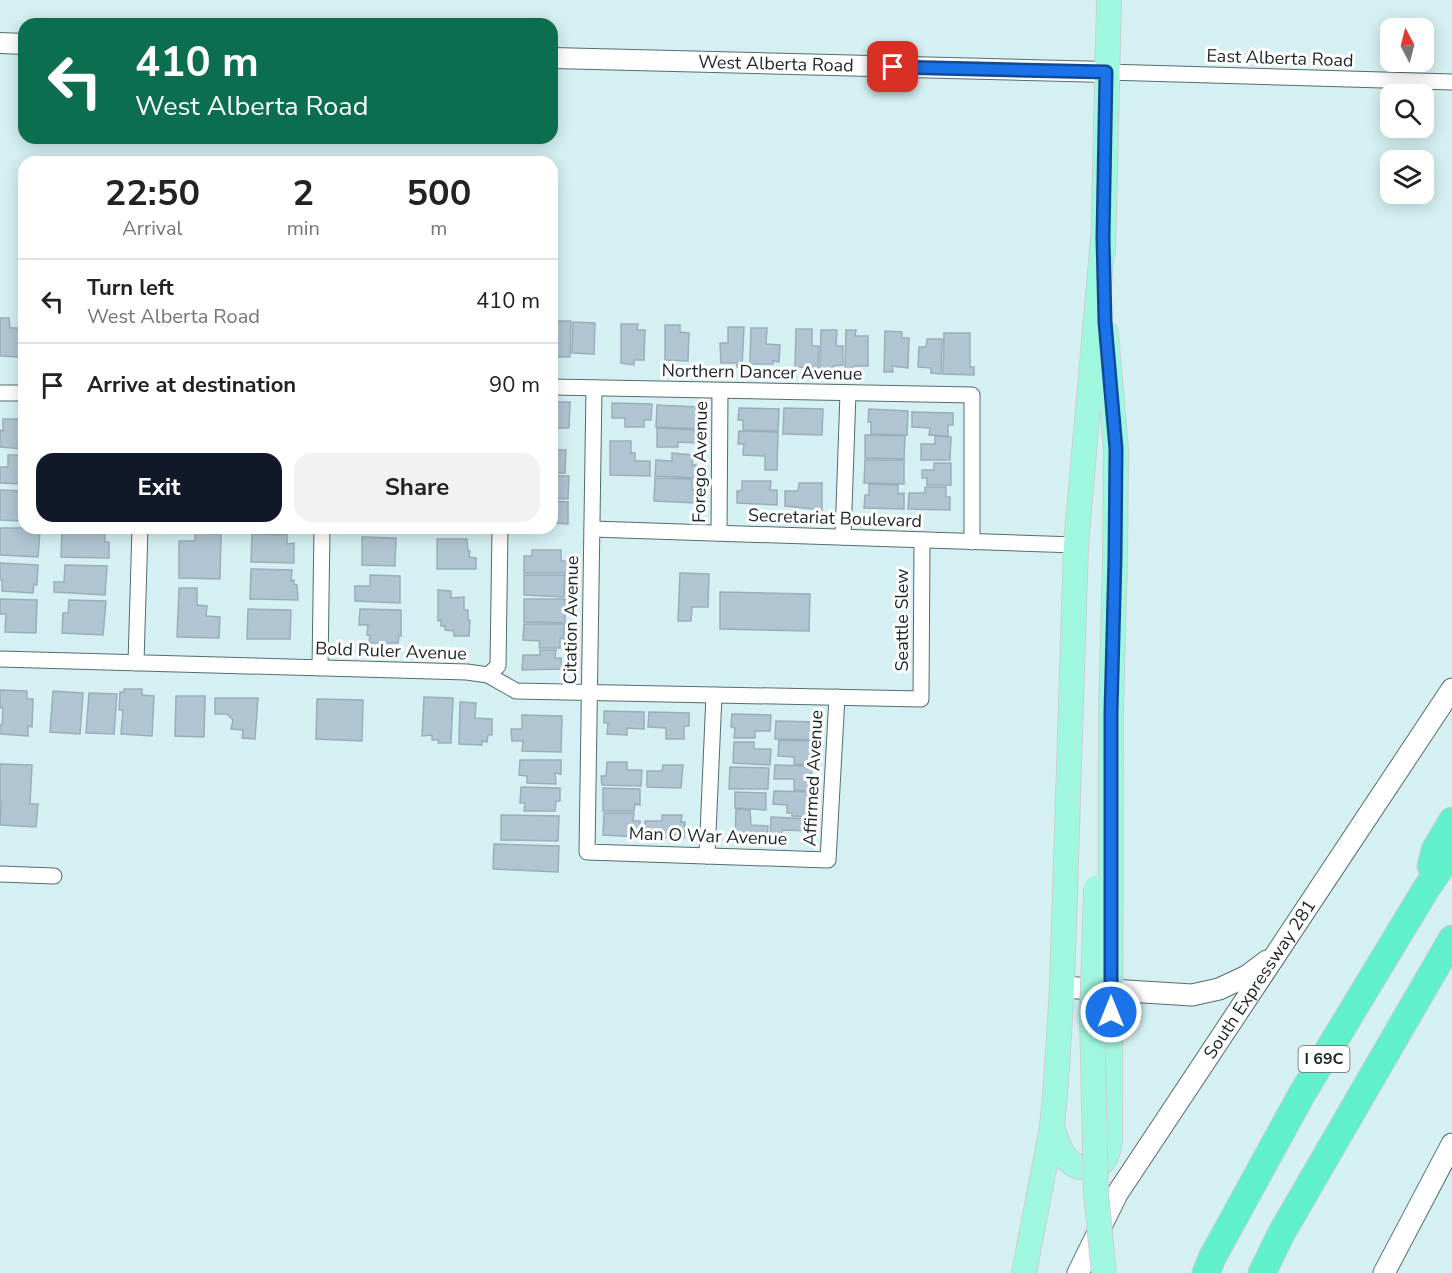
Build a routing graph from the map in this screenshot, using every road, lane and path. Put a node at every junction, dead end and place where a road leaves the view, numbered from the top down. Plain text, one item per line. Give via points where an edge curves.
1 (1109, 0) edge
2 (0, 43) edge
3 (18, 44) edge
4 (558, 58) edge
5 (1106, 72) junction
6 (1452, 82) edge
7 (1103, 238) junction
8 (1105, 322) junction
9 (558, 387) edge
10 (594, 388) junction
11 (720, 391) junction
12 (0, 393) edge
13 (18, 393) edge
14 (848, 393) junction
15 (592, 529) junction
16 (719, 533) junction
17 (140, 534) edge
18 (322, 534) edge
19 (500, 534) edge
20 (843, 537) junction
21 (922, 540) junction
22 (972, 542) junction
23 (1076, 546) junction
24 (0, 659) edge
25 (136, 663) junction
26 (320, 668) junction
27 (488, 675) junction
28 (1452, 689) edge
29 (589, 692) junction
30 (714, 695) junction
31 (837, 697) junction
32 (921, 699) joint
33 (1452, 821) edge
34 (1452, 851) edge
35 (587, 852) joint
36 (707, 856) junction
37 (828, 860) joint
38 (0, 874) edge
39 (54, 876) dead end
40 (1426, 889) junction
41 (1452, 939) edge
42 (1277, 953) junction
43 (1062, 987) junction
44 (1112, 990) junction
45 (1052, 1127) junction
46 (1452, 1144) edge
47 (1024, 1273) edge
48 (1078, 1273) edge
49 (1104, 1273) edge
50 (1206, 1273) edge
51 (1262, 1273) edge
52 (1384, 1273) edge

1 - 5 main road
2 - 3 street
4 - 5 street, West Alberta Road
5 - 6 street, East Alberta Road
5 - 7 main road
7 - 8 main road
7 - 23 main road
8 - 44 main road via 1116,449 1111,712
8 - 49 main road, bridge via 1101,722 1092,1018 1096,1194
9 - 10 street, Northern Dancer Avenue
10 - 11 street, Northern Dancer Avenue
10 - 15 street, Citation Avenue
11 - 14 street, Northern Dancer Avenue
11 - 16 street, Forego Avenue
12 - 13 street
14 - 20 street
14 - 22 street, Northern Dancer Avenue via 972,395
15 - 16 street, Secretariat Boulevard
15 - 29 street, Citation Avenue
16 - 20 street, Secretariat Boulevard
17 - 25 street
18 - 26 street
19 - 27 street via 498,666
20 - 21 street, Secretariat Boulevard
21 - 22 street, Secretariat Boulevard
21 - 32 street, Seattle Slew
22 - 23 street, Secretariat Boulevard
23 - 43 main road
24 - 25 street, Bold Ruler Avenue
25 - 26 street, Bold Ruler Avenue
26 - 27 street, Bold Ruler Avenue
27 - 29 street, Bold Ruler Avenue via 516,691
28 - 42 main road, South Expressway 281
29 - 30 street, Bold Ruler Avenue
29 - 35 street, Citation Avenue
30 - 31 street, Bold Ruler Avenue
30 - 36 street
31 - 32 street, Bold Ruler Avenue
31 - 37 street, Affirmed Avenue
33 - 40 highway via 1435,850
34 - 40 highway, I 69C
35 - 36 street, Man O War Avenue
36 - 37 street, Man O War Avenue
38 - 39 street
40 - 50 highway, I 69C via 1302,1094
41 - 51 highway, I 69C
42 - 44 main road via 1247,976 1219,989 1192,995
42 - 48 main road, South Expressway 281 via 1117,1194
43 - 44 main road
43 - 45 main road
44 - 45 main road via 1110,1141 1106,1158 1088,1169 1073,1165 1063,1155
45 - 47 main road
46 - 52 main road

